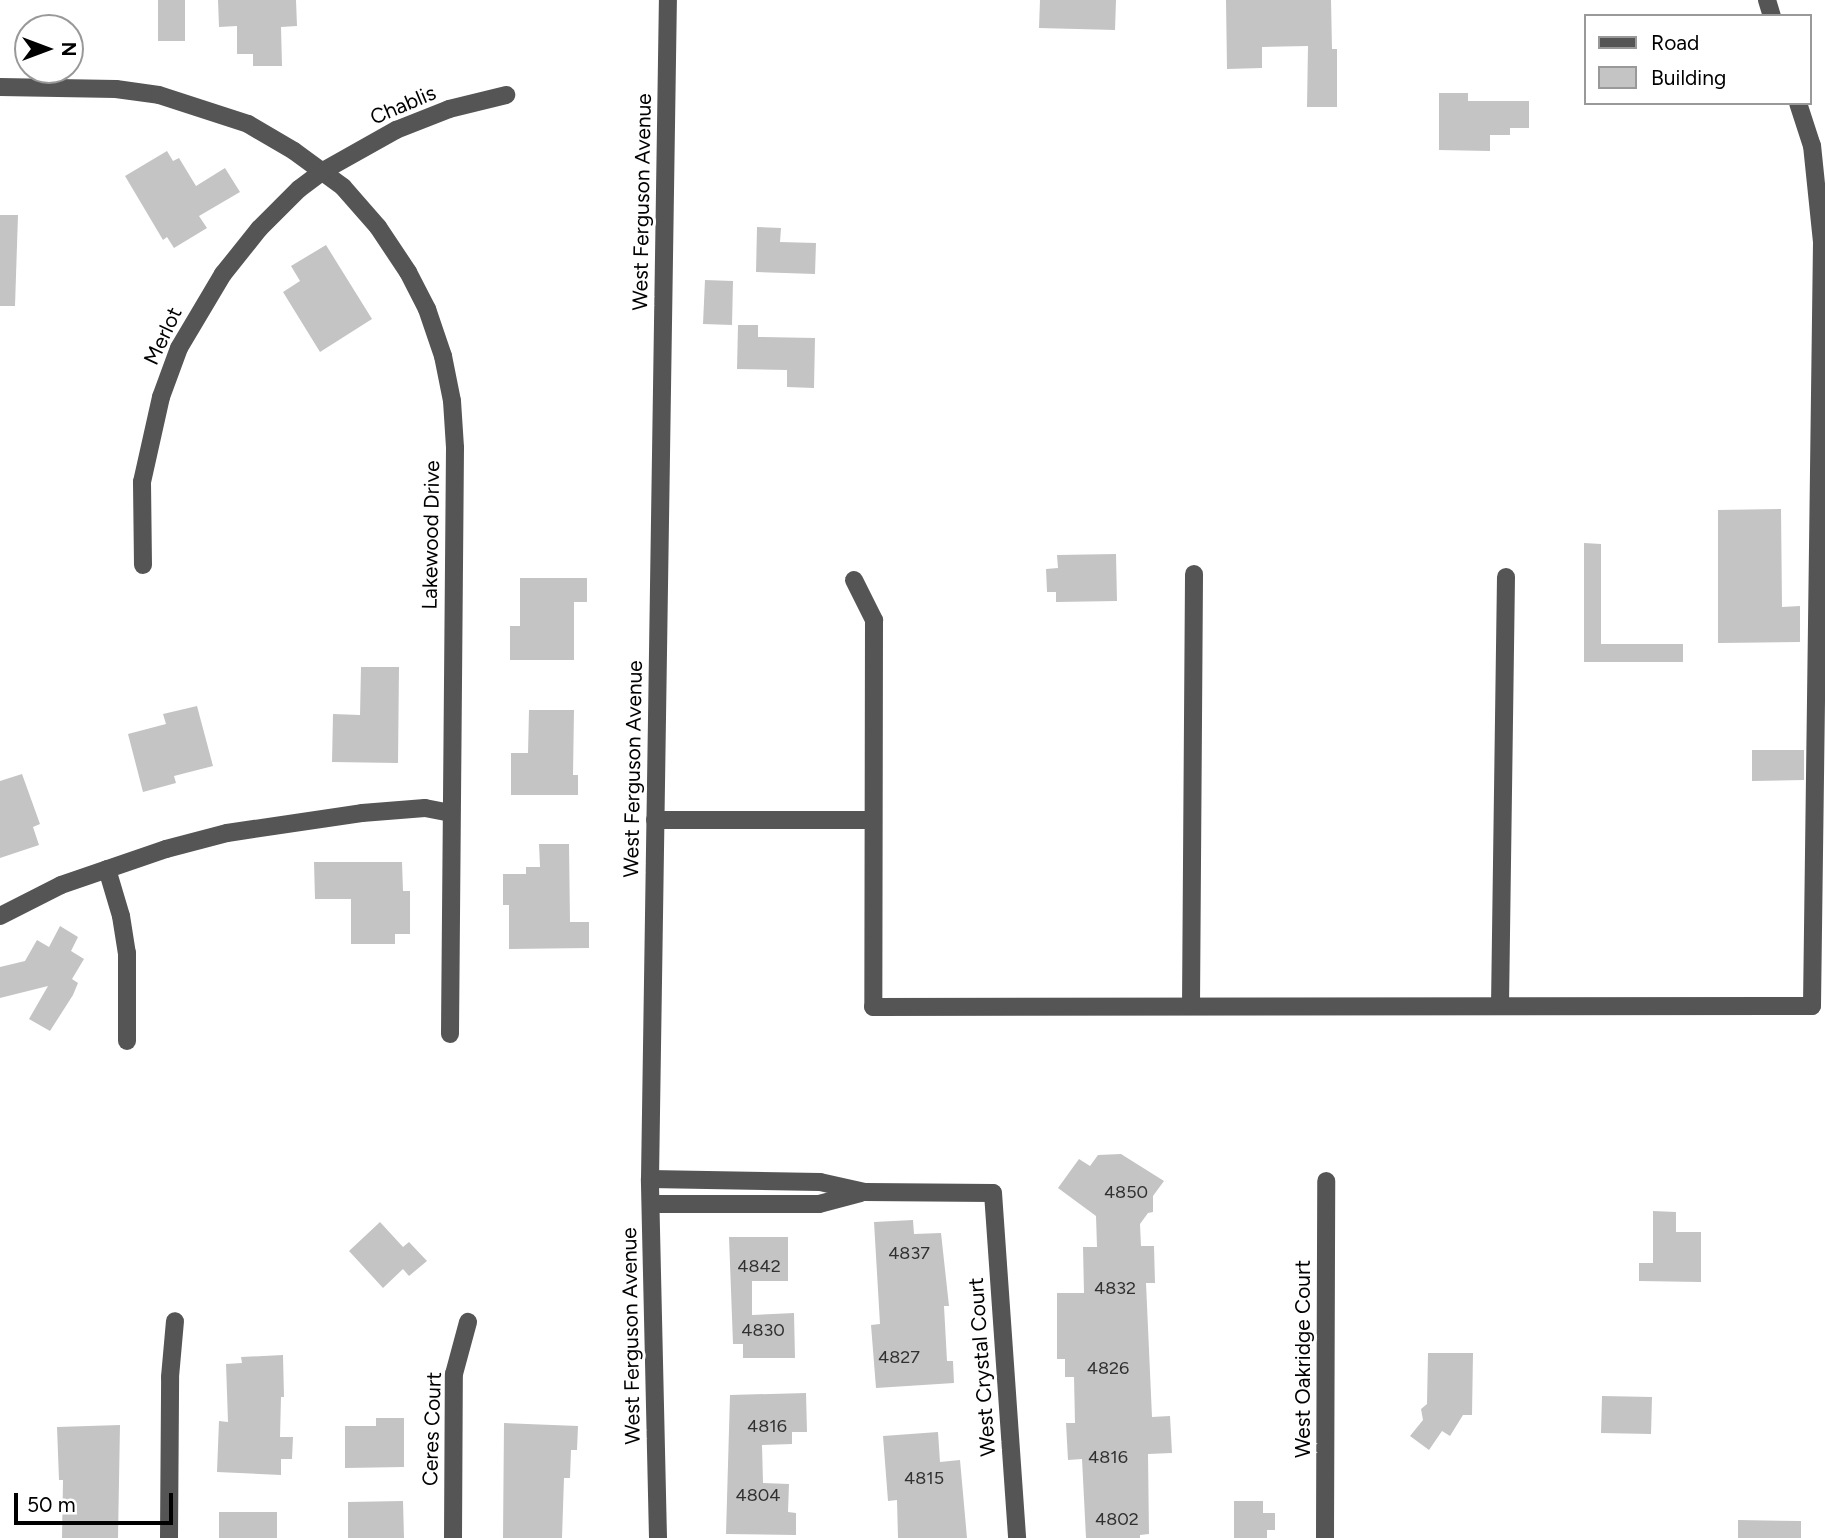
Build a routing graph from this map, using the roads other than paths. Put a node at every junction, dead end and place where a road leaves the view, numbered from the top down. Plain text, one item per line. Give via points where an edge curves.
1 (668, 0) edge
2 (0, 87) edge
3 (506, 95) dead end
4 (1799, 105) edge
5 (323, 171) junction
6 (143, 565) dead end
7 (1194, 574) dead end
8 (1506, 578) dead end
9 (854, 580) dead end
10 (450, 813) junction
11 (655, 820) junction
12 (873, 820) junction
13 (107, 869) junction
14 (1819, 878) edge
15 (0, 916) edge
16 (1191, 1006) junction
17 (1500, 1006) junction
18 (450, 1034) dead end
19 (127, 1041) dead end
20 (650, 1179) junction
21 (1326, 1181) dead end
22 (864, 1192) junction
23 (651, 1204) junction
24 (175, 1321) dead end
25 (468, 1322) dead end
26 (169, 1538) edge
27 (453, 1538) edge
28 (658, 1538) edge
29 (1017, 1538) edge
30 (1325, 1538) edge

1 - 11 street, West Ferguson Avenue
2 - 5 street, Lakewood Drive via 159,94 248,124
3 - 5 street, Chablis via 396,130
4 - 14 street via 1812,146 1822,242
5 - 6 street, Merlot via 259,229 223,274 179,348 148,443 140,522
5 - 10 street, Lakewood Drive via 378,227 408,271 439,344 452,401 456,448
7 - 16 street
8 - 17 street
9 - 12 street via 874,620
10 - 13 street via 425,808 299,820 227,833
10 - 18 street, Lakewood Drive
11 - 12 street
11 - 20 street, West Ferguson Avenue
12 - 16 street via 873,1007
13 - 15 street via 61,885
13 - 19 street via 127,953
14 - 17 street via 1812,1006
16 - 17 street
20 - 22 street via 820,1182
20 - 23 street, West Ferguson Avenue
21 - 30 street, West Oakridge Court
22 - 23 street via 820,1204
22 - 29 street, West Crystal Court via 993,1192
23 - 28 street, West Ferguson Avenue
24 - 26 street
25 - 27 street, Ceres Court via 454,1374

